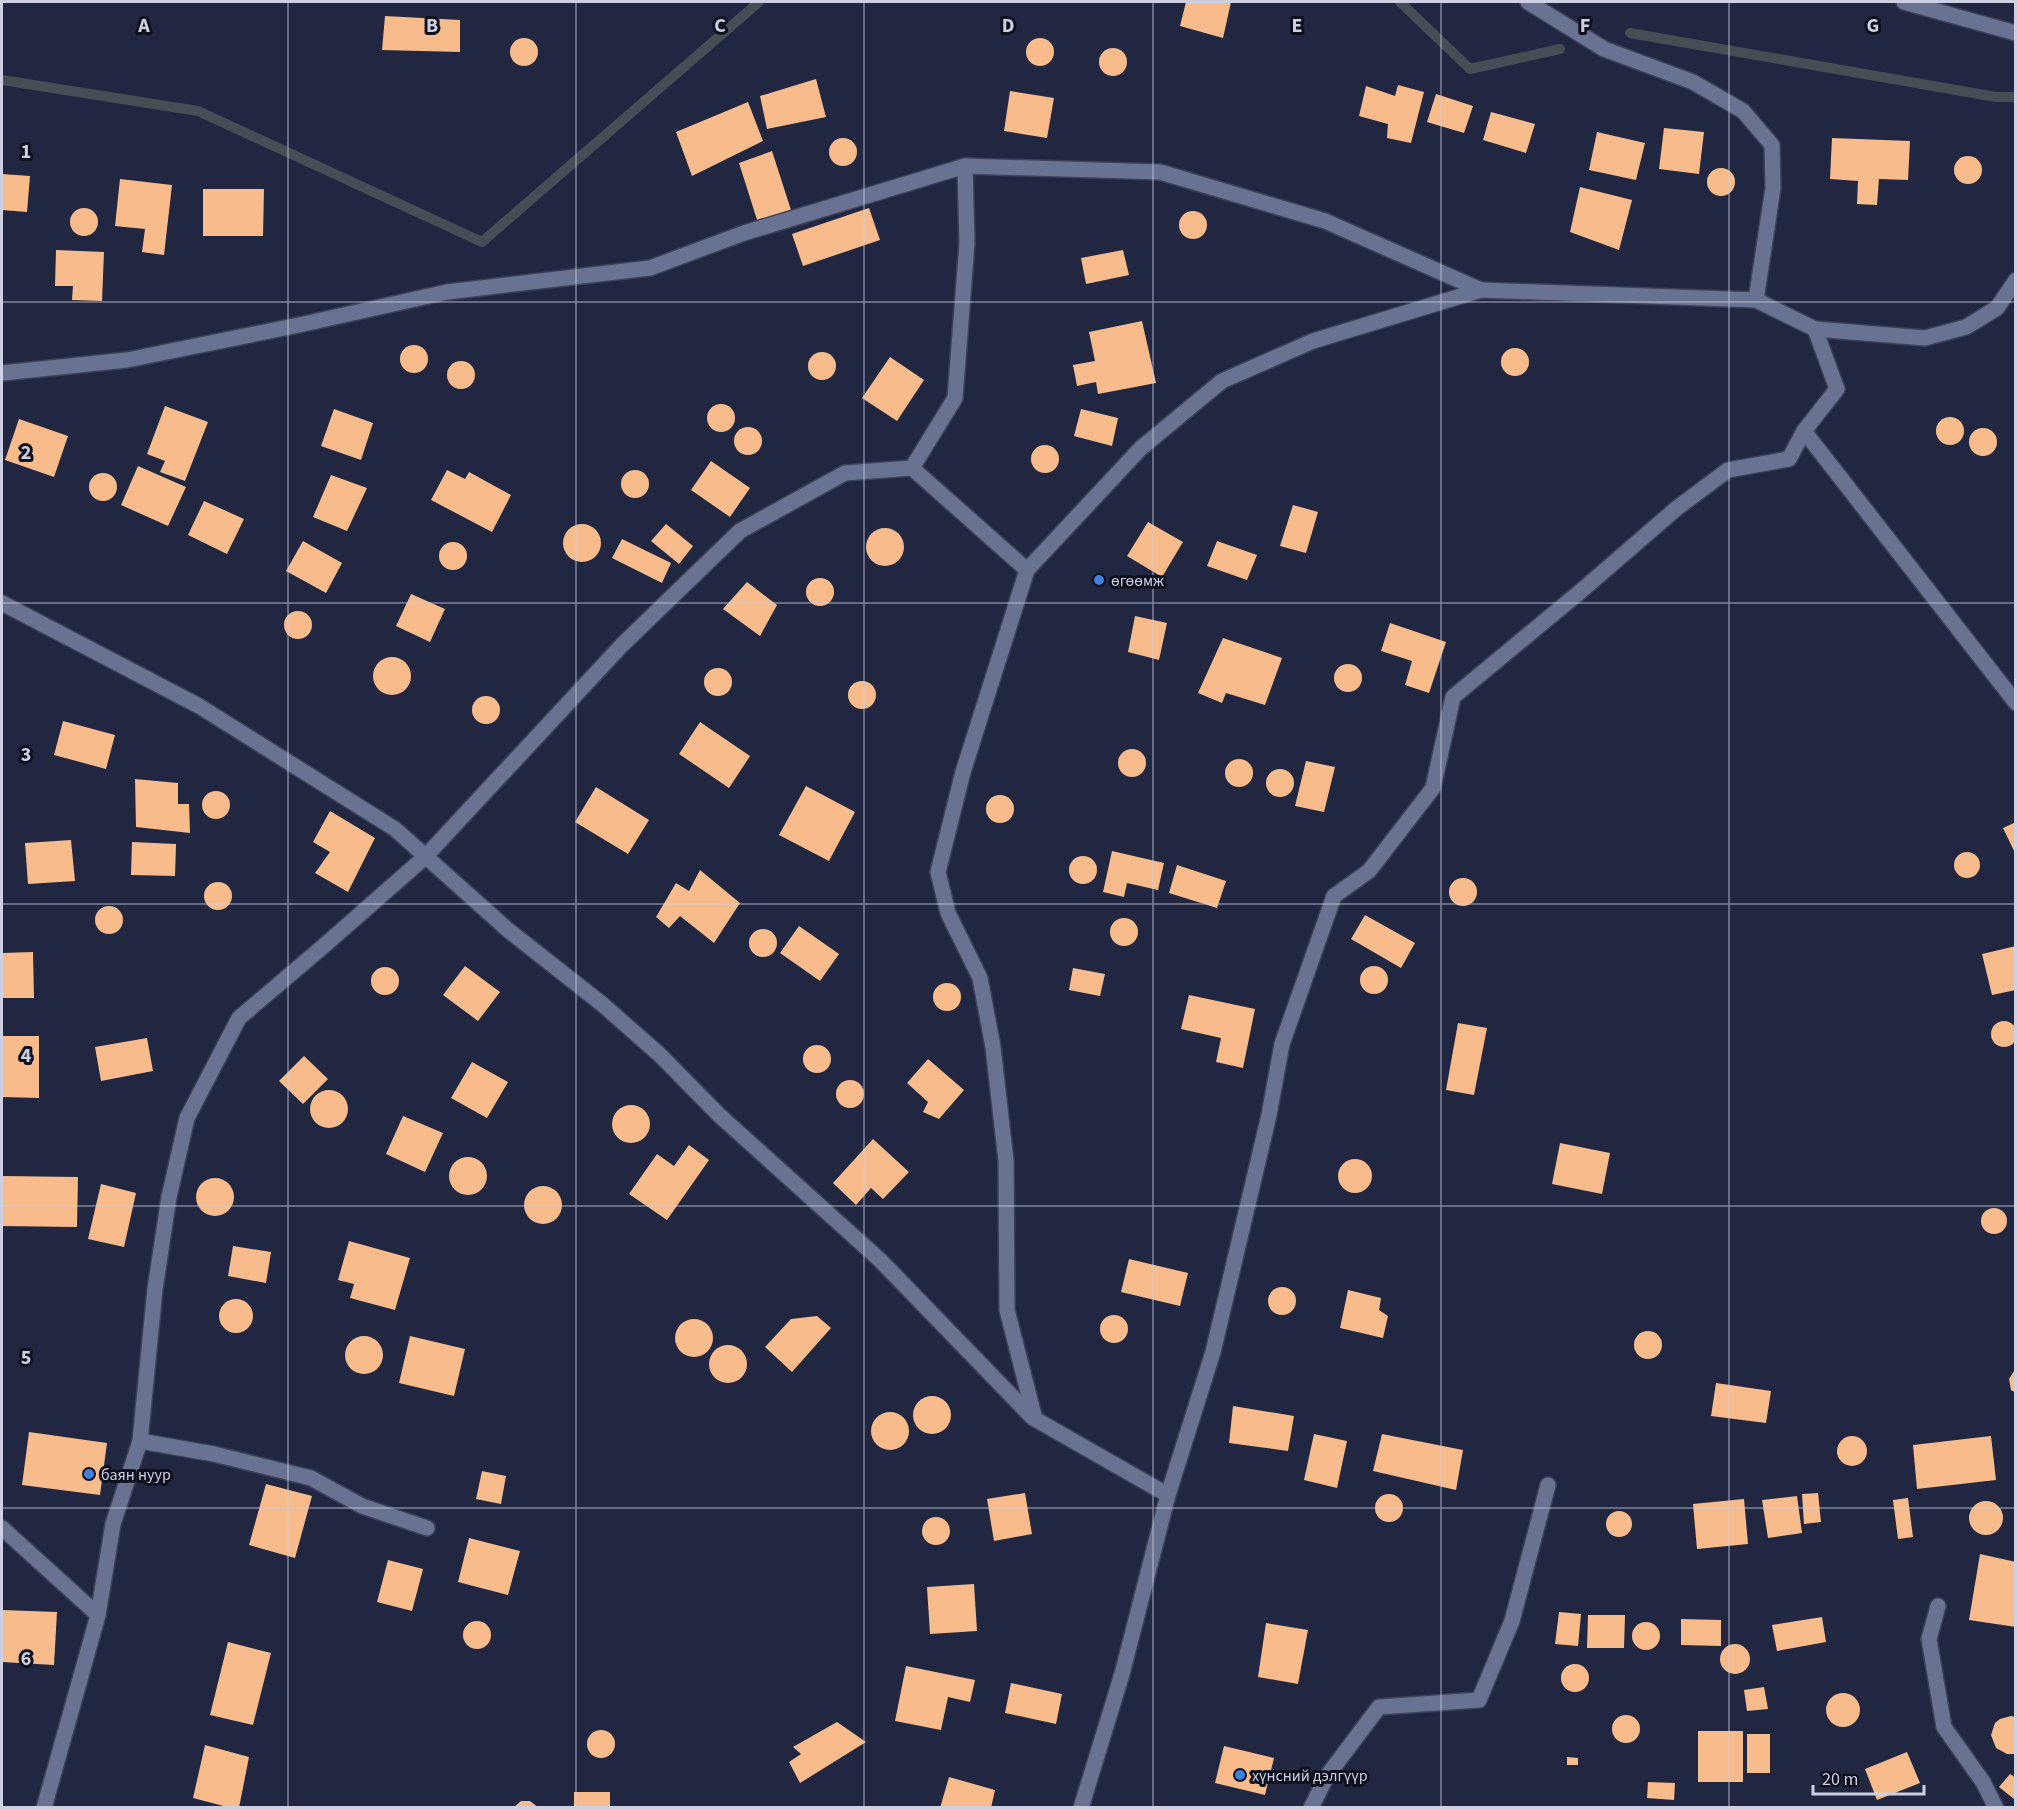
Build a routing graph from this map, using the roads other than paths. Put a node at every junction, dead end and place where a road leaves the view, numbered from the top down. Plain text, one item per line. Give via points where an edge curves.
1 (1528, 2) edge
2 (1904, 2) edge
3 (2016, 33) edge
4 (965, 166) junction
5 (2016, 280) edge
6 (1481, 290) junction
7 (1756, 300) junction
8 (1815, 329) junction
9 (2, 373) edge
10 (1803, 431) junction
11 (912, 468) junction
12 (1027, 570) junction
13 (2, 603) edge
14 (2016, 703) edge
15 (425, 857) junction
16 (1035, 1419) junction
17 (140, 1441) junction
18 (1548, 1485) dead end
19 (1168, 1495) junction
20 (2, 1528) edge
21 (427, 1528) dead end
22 (1938, 1605) dead end
23 (98, 1615) junction
24 (44, 1808) edge
25 (1081, 1808) edge
26 (1311, 1808) edge
27 (1996, 1808) edge

1 - 7 street via 1604,50 1693,82 1743,111 1772,145 1773,188
2 - 3 street
4 - 6 street via 1160,172 1325,221
4 - 9 street via 744,233 650,268 447,292 127,360
4 - 11 street via 967,243 955,398
5 - 8 street via 1997,308 1966,327 1925,338
6 - 7 street
6 - 12 street via 1313,340 1222,381 1141,448
7 - 8 street
8 - 10 street via 1837,389
10 - 14 street
10 - 19 street via 1789,459 1728,470 1677,508 1453,697 1433,788 1369,871 1334,896 1282,1044 1213,1353
11 - 12 street
11 - 15 street via 845,473 740,531 622,645
12 - 16 street via 963,772 938,872 948,913 980,978 993,1047 1006,1161 1006,1310
13 - 15 street via 199,706 395,829
15 - 16 street via 660,1055 880,1260
15 - 17 street via 239,1018 187,1119 158,1266
16 - 19 street
17 - 21 street via 311,1478 362,1506
17 - 23 street via 113,1524
18 - 26 street via 1512,1621 1479,1700 1379,1707 1327,1776
19 - 25 street via 1122,1674
20 - 23 street
22 - 27 street via 1929,1639 1944,1727 1983,1782
23 - 24 street

